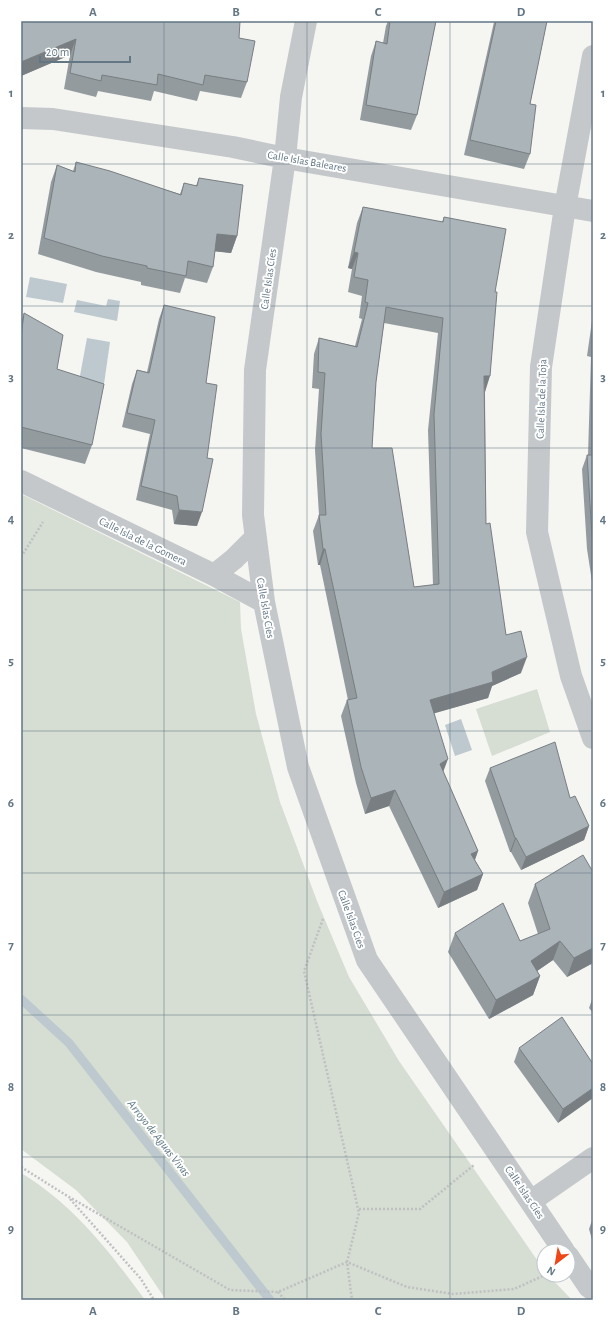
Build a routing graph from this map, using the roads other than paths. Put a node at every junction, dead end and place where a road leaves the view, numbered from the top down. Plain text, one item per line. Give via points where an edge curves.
1 (306, 21) edge
2 (593, 56) edge
3 (21, 118) edge
4 (285, 158) junction
5 (565, 207) junction
6 (593, 211) edge
7 (21, 481) edge
8 (255, 538) junction
9 (214, 575) junction
10 (264, 602) junction
11 (593, 738) edge
12 (593, 1158) edge
13 (531, 1201) junction
14 (559, 1243) edge
15 (576, 1268) edge
16 (593, 1290) edge

1 - 4 street, Calle Islas Cíes via 290,97
2 - 5 street, Calle Isla de la Toja
3 - 4 street, Calle Islas Baleares via 53,119 233,147
4 - 5 street, Calle Islas Baleares
4 - 8 street, Calle Islas Cíes via 255,370
5 - 6 street, Calle Islas Baleares
5 - 11 street, Calle Isla de la Toja via 541,367 537,532 571,676
7 - 9 street, Calle Isla de la Gomera
8 - 9 street
8 - 10 street, Calle Islas Cíes
9 - 10 street, Calle Isla de la Gomera
10 - 13 street, Calle Islas Cíes via 298,767 367,960
12 - 13 street
13 - 14 street, Calle Islas Cíes
15 - 16 street

